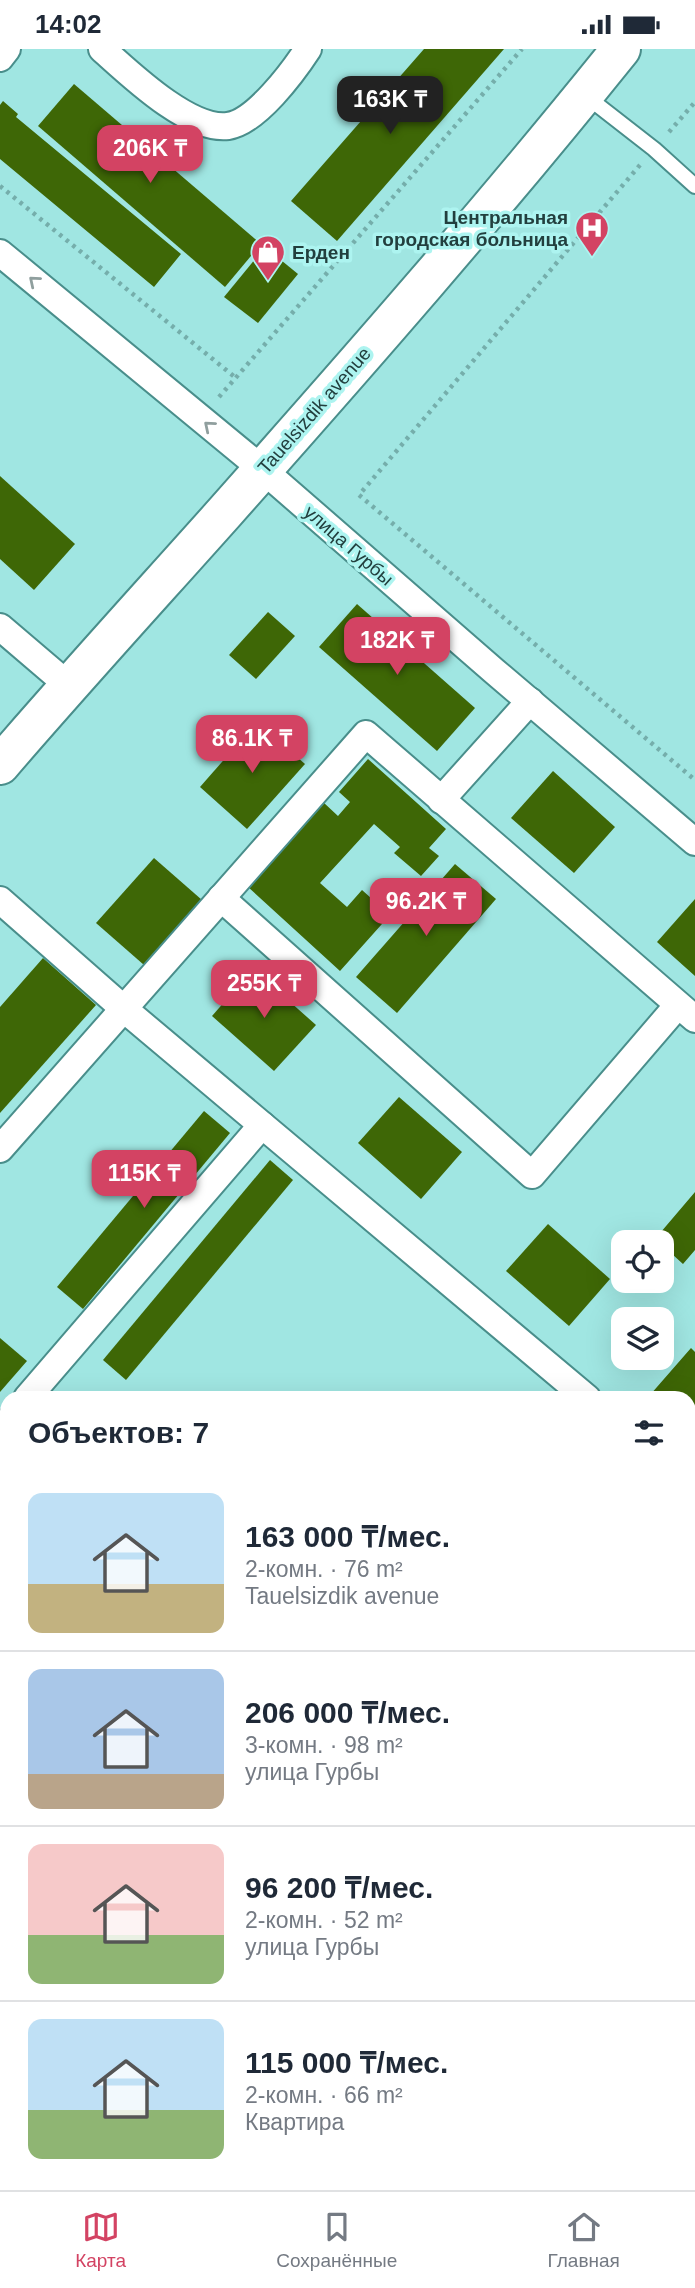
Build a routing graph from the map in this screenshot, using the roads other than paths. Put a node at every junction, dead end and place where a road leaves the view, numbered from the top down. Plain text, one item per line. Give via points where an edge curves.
1 (7, 49) edge
2 (102, 49) edge
3 (308, 49) edge
4 (621, 49) edge
5 (0, 58) edge
6 (584, 95) junction
7 (695, 186) edge
8 (0, 253) edge
9 (262, 469) junction
10 (1, 629) edge
11 (68, 685) junction
12 (530, 701) junction
13 (0, 765) edge
14 (441, 800) junction
15 (695, 842) edge
16 (221, 898) junction
17 (0, 900) edge
18 (124, 1009) junction
19 (686, 1012) edge
20 (262, 1125) junction
21 (0, 1149) edge
22 (33, 1391) edge
23 (579, 1391) edge

1 - 5 street
2 - 3 street via 172,107 211,126 230,126 256,113
4 - 6 street, Tauelsizdik avenue
6 - 7 lane
6 - 9 street, Tauelsizdik avenue
9 -> 8 street, улица Гурбы
9 - 11 street, Tauelsizdik avenue
9 - 12 street, улица Гурбы
10 - 11 street
11 - 13 street, Tauelsizdik avenue
12 - 14 street
12 - 15 street, улица Гурбы
14 - 16 street via 366,734
14 - 19 street
16 - 18 street
16 - 19 street via 532,1175
17 - 18 street
18 - 20 street
18 - 21 street
20 - 22 street
20 - 23 street

